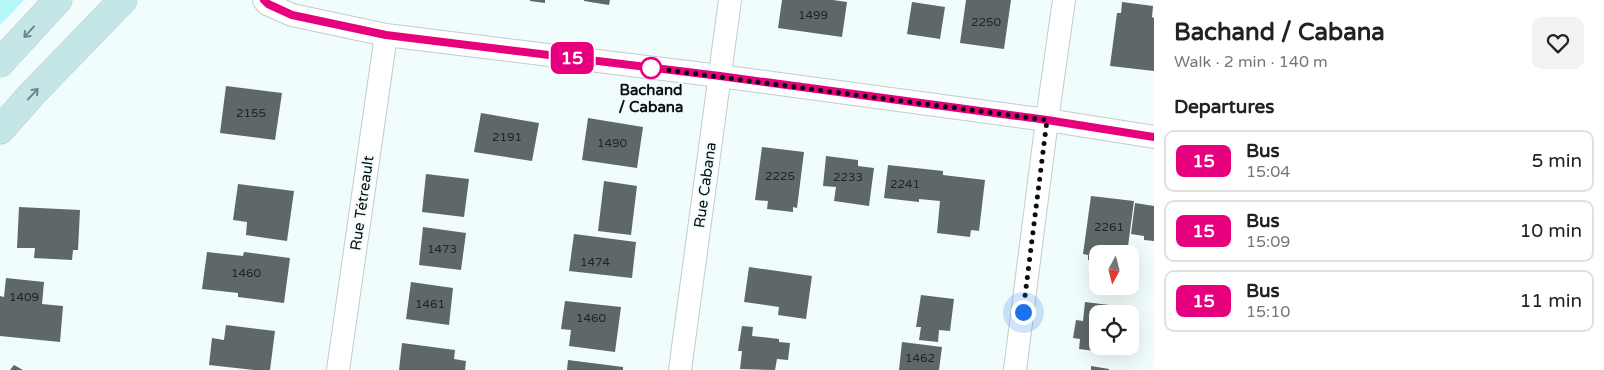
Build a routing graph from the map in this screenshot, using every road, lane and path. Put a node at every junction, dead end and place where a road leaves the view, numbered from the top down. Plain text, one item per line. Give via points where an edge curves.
1 (58, 0) edge
2 (123, 0) edge
3 (264, 0) edge
4 (730, 0) edge
5 (1064, 0) edge
6 (386, 35) junction
7 (0, 63) edge
8 (720, 76) junction
9 (1047, 120) junction
10 (0, 130) edge
11 (1154, 137) edge
12 (338, 370) edge
13 (680, 370) edge
14 (1015, 370) edge

1 -> 7 main road
10 -> 2 main road
3 - 6 street via 292,15
4 - 8 street, Rue Cabana
5 - 9 street
6 - 8 street
6 - 12 street, Rue Tétreault
8 - 9 street
8 - 13 street, Rue Cabana
9 - 11 street
9 - 14 street

